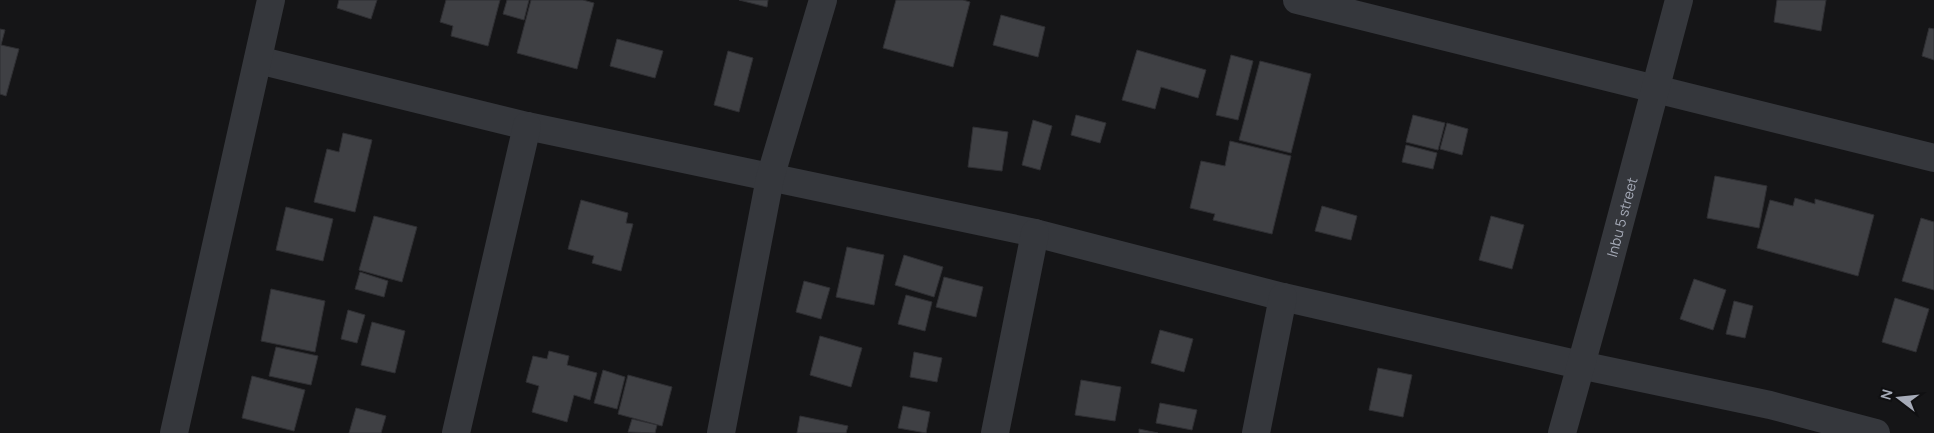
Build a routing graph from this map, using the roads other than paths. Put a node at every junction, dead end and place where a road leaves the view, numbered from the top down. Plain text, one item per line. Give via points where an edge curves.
1 (271, 0) edge
2 (823, 0) edge
3 (1297, 0) edge
4 (1679, 0) edge
5 (258, 60) junction
6 (1655, 90) junction
7 (527, 126) junction
8 (1934, 158) edge
9 (770, 178) junction
10 (1035, 234) junction
11 (1283, 297) junction
12 (1580, 365) junction
13 (174, 433) edge
14 (456, 433) edge
15 (721, 433) edge
16 (995, 433) edge
17 (1256, 433) edge
18 (1562, 433) edge
19 (1876, 433) edge

1 - 5 street
2 - 9 street
3 - 6 street
4 - 6 street, Inbu 5 street
5 - 7 street
5 - 13 street
6 - 8 street
6 - 12 street, Inbu 5 street
7 - 9 street
7 - 14 street
9 - 10 street
9 - 15 street
10 - 11 street
10 - 16 street
11 - 12 street
11 - 17 street
12 - 18 street, Inbu 5 street
12 - 19 street via 1770,405

